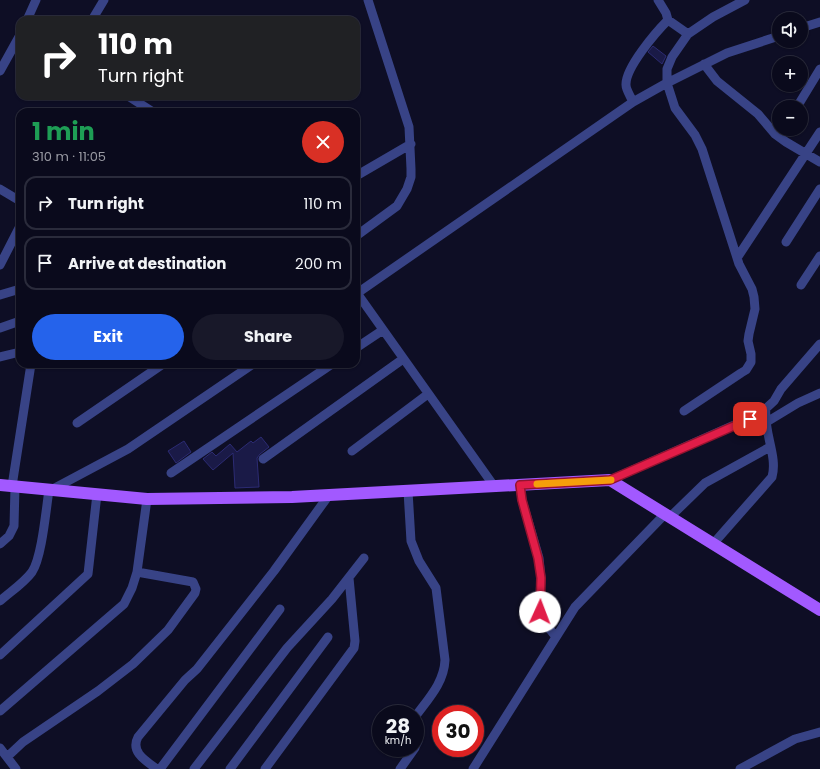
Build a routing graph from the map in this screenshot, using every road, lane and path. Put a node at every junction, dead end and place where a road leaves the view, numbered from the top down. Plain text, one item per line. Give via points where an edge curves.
1 (36, 0) edge
2 (104, 0) edge
3 (368, 0) edge
4 (658, 0) edge
5 (745, 0) edge
6 (29, 16) edge
7 (94, 16) edge
8 (668, 20) junction
9 (820, 22) edge
10 (808, 26) edge
11 (688, 34) junction
12 (772, 38) edge
13 (16, 43) edge
14 (704, 64) junction
15 (820, 69) edge
16 (0, 72) edge
17 (667, 83) junction
18 (134, 100) edge
19 (801, 100) edge
20 (633, 102) junction
21 (145, 108) edge
22 (772, 126) edge
23 (820, 132) edge
24 (785, 136) edge
25 (411, 144) junction
26 (806, 154) junction
27 (820, 162) edge
28 (360, 174) edge
29 (0, 189) edge
30 (820, 189) edge
31 (16, 199) edge
32 (360, 233) edge
33 (16, 234) edge
34 (786, 242) dead end
35 (820, 256) edge
36 (737, 258) junction
37 (0, 265) edge
38 (801, 285) dead end
39 (16, 290) edge
40 (360, 291) edge
41 (0, 295) edge
42 (360, 299) edge
43 (16, 322) edge
44 (0, 328) edge
45 (383, 330) junction
46 (820, 344) edge
47 (360, 345) edge
48 (16, 353) edge
49 (0, 357) edge
50 (403, 359) junction
51 (30, 368) edge
52 (157, 368) edge
53 (247, 368) edge
54 (326, 368) edge
55 (820, 393) edge
56 (428, 394) junction
57 (766, 408) junction
58 (684, 411) dead end
59 (765, 423) junction
60 (77, 424) dead end
61 (770, 447) junction
62 (352, 451) dead end
63 (263, 460) dead end
64 (171, 473) dead end
65 (610, 480) junction
66 (520, 485) junction
67 (9, 486) edge
68 (494, 486) junction
69 (50, 490) junction
70 (408, 491) junction
71 (97, 494) junction
72 (329, 495) junction
73 (147, 499) junction
74 (667, 516) junction
75 (0, 544) edge
76 (713, 544) junction
77 (364, 558) dead end
78 (137, 572) junction
79 (349, 578) junction
80 (0, 601) edge
81 (280, 609) dead end
82 (820, 610) edge
83 (328, 637) dead end
84 (556, 637) junction
85 (0, 655) edge
86 (424, 705) edge
87 (0, 711) edge
88 (820, 732) edge
89 (0, 748) edge
90 (7, 757) junction
91 (409, 757) edge
92 (16, 769) edge
93 (156, 769) edge
94 (160, 769) edge
95 (194, 769) edge
96 (230, 769) edge
97 (265, 769) edge
98 (400, 769) edge
99 (473, 769) edge
100 (740, 769) edge

1 - 6 street
2 - 7 street
3 - 25 street via 406,115
4 - 8 street
5 - 11 street
8 - 11 street
8 - 20 street via 628,71 626,85
9 - 10 street
11 - 17 street via 672,57 667,69
12 - 14 street via 727,53
13 - 16 street
14 - 17 street
14 - 22 street via 717,81
15 - 19 street
17 - 20 street
17 - 36 street via 674,108 695,135 702,149
18 - 21 street
20 - 40 street
23 - 26 street
24 - 26 street
25 - 28 street
25 - 32 street via 411,177 403,198 389,213
26 - 27 street
26 - 36 street
29 - 31 street
30 - 34 street
33 - 37 street
35 - 38 street
36 - 58 street via 754,297 755,309 748,341 751,362 742,373
39 - 41 street
42 - 45 street
43 - 44 street
45 - 47 street
45 - 50 street
46 - 57 street
48 - 49 street
50 - 56 street
50 - 63 street
51 - 67 street
52 - 60 street
53 - 69 street via 128,449
54 - 64 street
55 - 59 street
56 - 62 street
56 - 68 street
57 - 59 street
57 - 65 street via 750,419
59 - 61 street
61 - 74 street via 705,483
61 - 76 street via 772,477
65 - 66 main road
65 - 74 main road
66 - 68 main road
66 - 84 street via 538,558 541,578 540,612 544,622
67 - 69 main road
67 - 75 street via 14,526 9,536
68 - 70 main road
69 - 71 main road
69 - 80 street via 34,567 27,577
70 - 72 main road
70 - 86 street via 411,542 418,561 436,588 445,660 438,686
71 - 73 main road
71 - 85 street via 88,574
72 - 73 main road
72 - 93 street via 274,571 197,669 138,736 138,754
73 - 78 street
74 - 76 main road
74 - 84 street via 575,607
76 - 82 main road
77 - 79 street
78 - 87 street via 124,604
78 - 90 street via 193,582 195,594 168,630 133,664 22,742
79 - 95 street via 287,648
79 - 97 street via 354,648
81 - 94 street
83 - 96 street
84 - 99 street
88 - 100 street via 795,739
89 - 90 street
90 - 92 street
91 - 98 street

